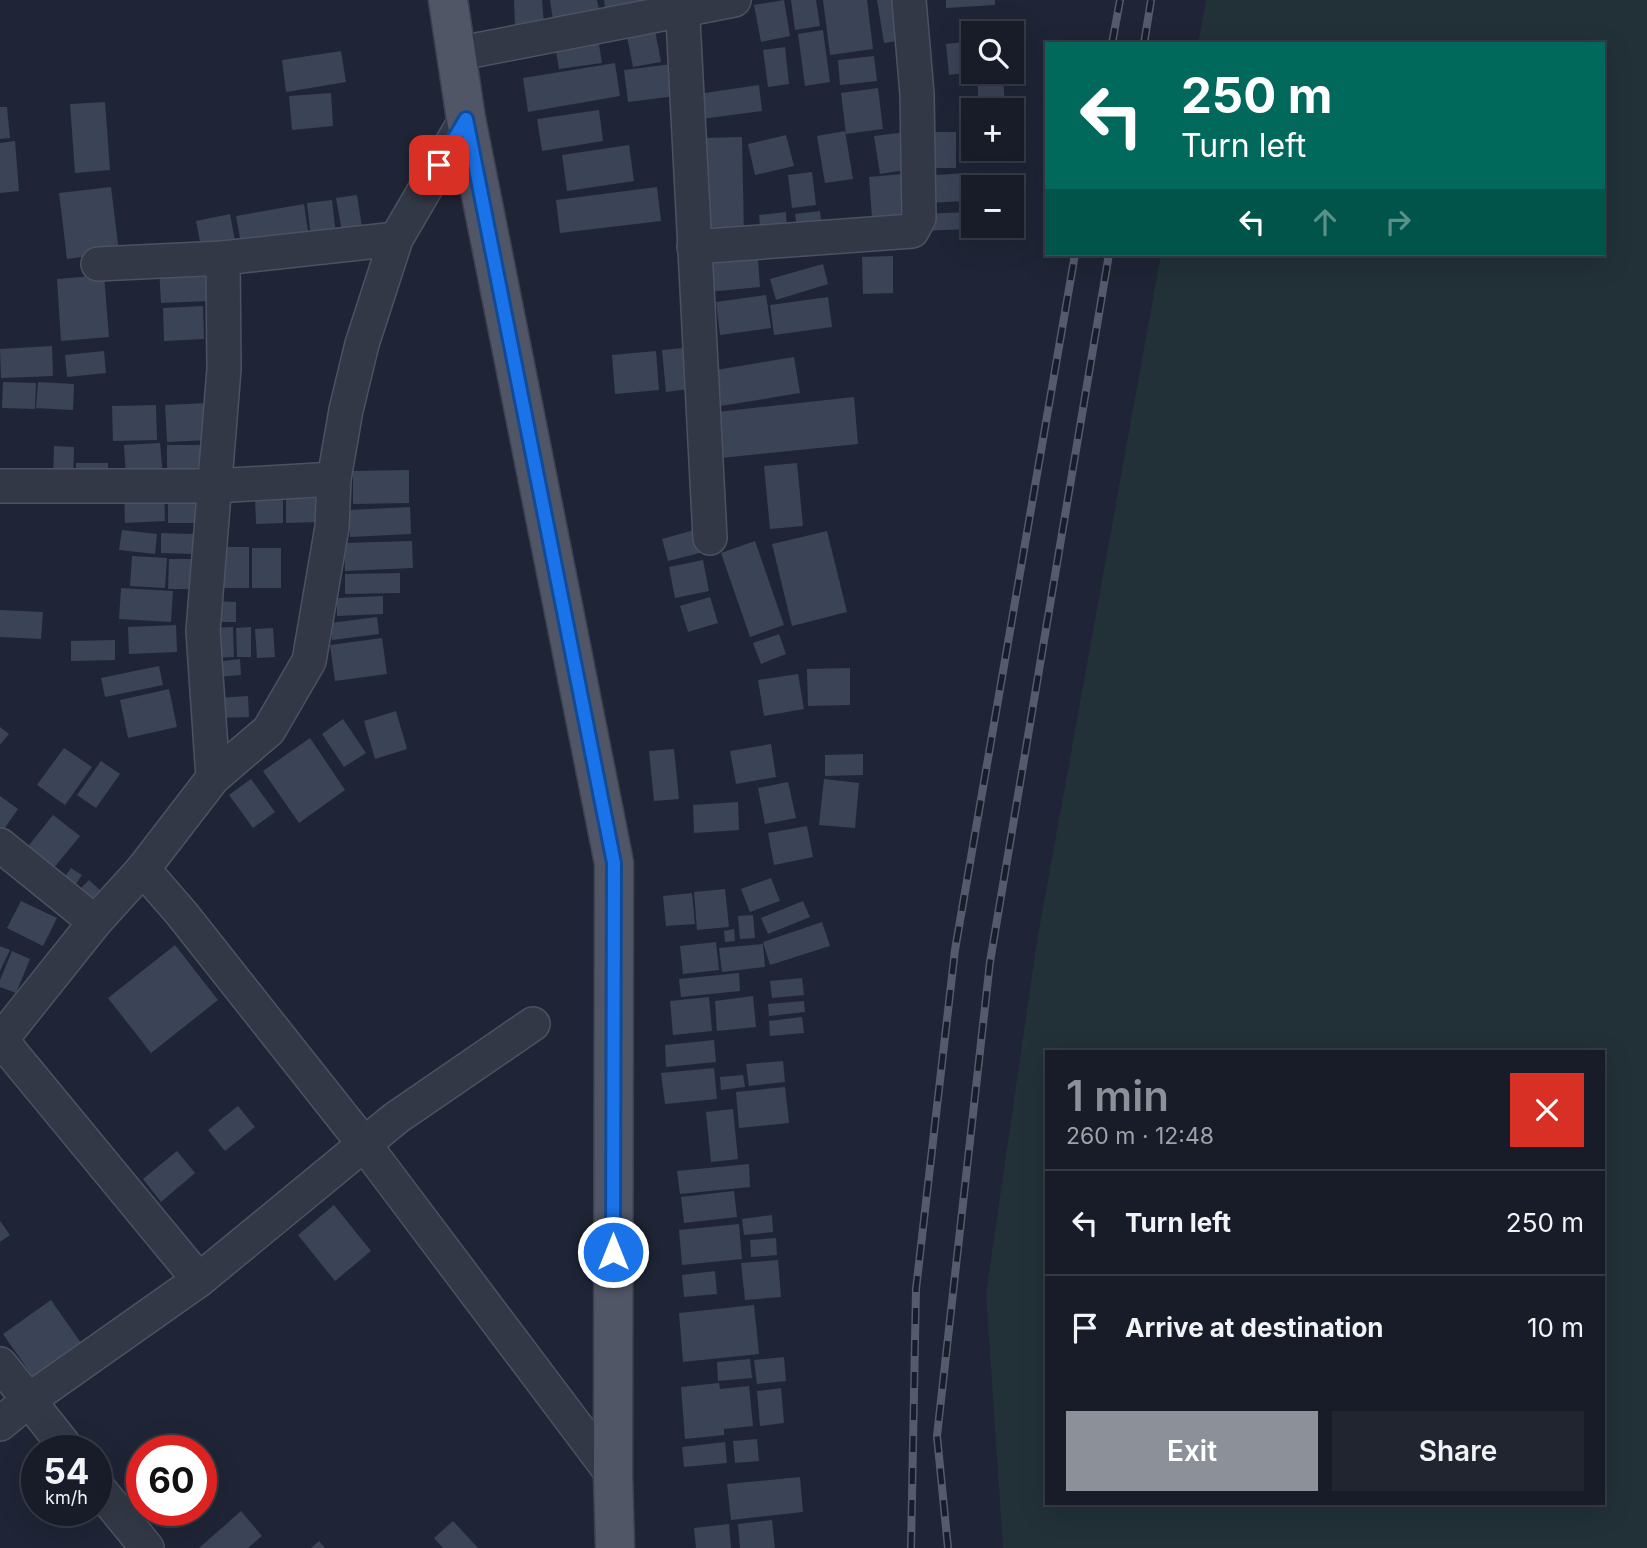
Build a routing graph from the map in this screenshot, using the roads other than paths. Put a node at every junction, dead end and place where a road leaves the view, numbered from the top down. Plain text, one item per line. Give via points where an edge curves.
1 (448, 0) edge
2 (734, 0) edge
3 (909, 0) edge
4 (683, 4) edge
5 (456, 54) junction
6 (466, 119) junction
7 (396, 239) junction
8 (694, 247) junction
9 (223, 258) junction
10 (98, 264) dead end
11 (334, 480) junction
12 (0, 486) edge
13 (215, 486) junction
14 (710, 538) dead end
15 (213, 778) junction
16 (0, 845) edge
17 (143, 869) junction
18 (96, 922) junction
19 (533, 1024) dead end
20 (1, 1041) edge
21 (364, 1144) junction
22 (199, 1280) junction
23 (0, 1364) edge
24 (29, 1400) junction
25 (0, 1424) edge
26 (56, 1435) edge
27 (613, 1475) junction
28 (112, 1505) edge
29 (147, 1548) edge
30 (615, 1548) edge

1 - 5 main road
2 - 4 street
3 - 8 street via 918,94 919,218 912,231
4 - 5 street
4 - 8 street
5 - 6 main road
6 - 7 street
6 - 27 main road via 614,863
7 - 9 street
7 - 11 street via 345,410
8 - 14 street
9 - 10 street
9 - 13 street via 224,369
11 - 13 street
11 - 15 street via 332,527 309,661 270,730
12 - 13 street
13 - 15 street via 203,631
15 - 17 street
16 - 18 street
17 - 18 street
17 - 21 street
18 - 20 street
19 - 21 street
20 - 22 street
21 - 22 street
21 - 27 street
22 - 24 street
23 - 24 street
24 - 25 street
24 - 26 street
27 - 30 main road
28 - 29 street

